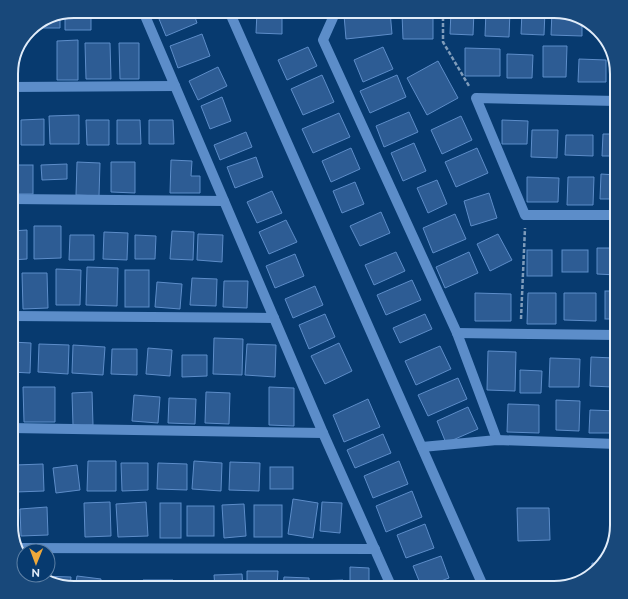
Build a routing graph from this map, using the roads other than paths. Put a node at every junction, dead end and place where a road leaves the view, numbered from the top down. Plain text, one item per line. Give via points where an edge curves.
1 (146, 18) edge
2 (232, 18) edge
3 (333, 18) edge
4 (175, 86) junction
5 (18, 87) edge
6 (610, 101) edge
7 (18, 198) edge
8 (224, 200) junction
9 (610, 216) edge
10 (18, 316) edge
11 (274, 318) junction
12 (457, 333) junction
13 (610, 335) edge
14 (18, 428) edge
15 (323, 433) junction
16 (497, 440) junction
17 (610, 444) edge
18 (422, 448) junction
19 (56, 548) edge
20 (375, 549) junction
21 (389, 581) edge
22 (481, 581) edge

1 - 4 street
2 - 18 street
3 - 12 street via 323,40
4 - 5 street
4 - 8 street
6 - 9 street via 476,98 525,215
7 - 8 street
8 - 11 street
10 - 11 street
11 - 15 street
12 - 13 street
12 - 16 street
14 - 15 street
15 - 20 street
16 - 17 street
16 - 18 street
18 - 22 street
19 - 20 street
20 - 21 street

